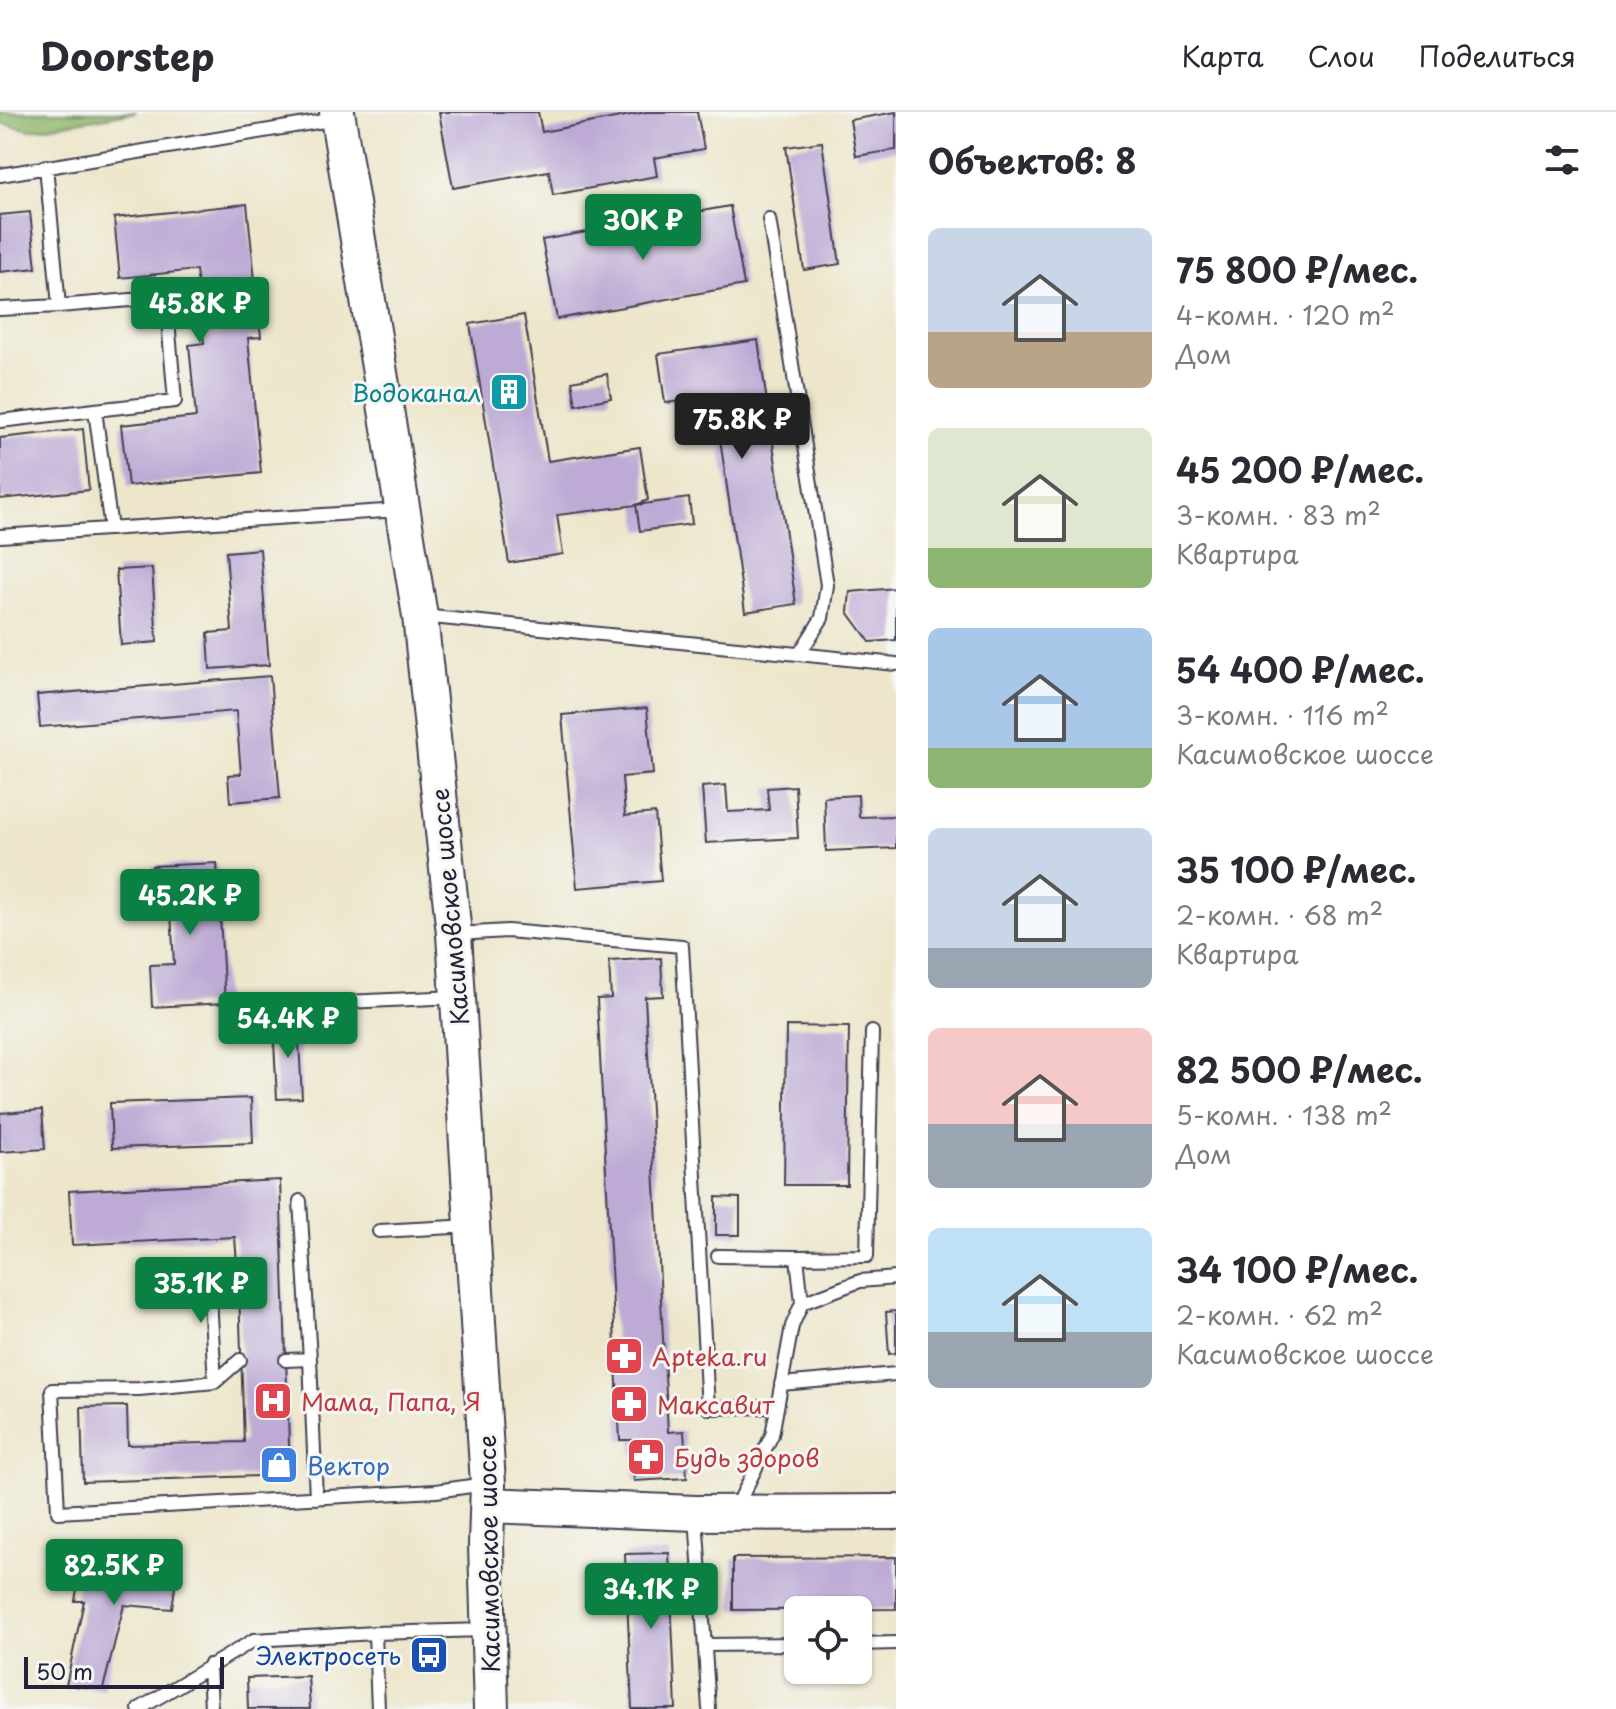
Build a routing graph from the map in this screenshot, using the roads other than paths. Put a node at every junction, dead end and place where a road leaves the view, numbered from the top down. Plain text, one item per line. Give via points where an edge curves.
1 (338, 116) edge
2 (46, 166) junction
3 (0, 175) edge
4 (769, 219) dead end
5 (59, 306) junction
6 (0, 309) edge
7 (95, 410) junction
8 (0, 421) edge
9 (403, 510) junction
10 (111, 529) junction
11 (0, 536) edge
12 (420, 616) junction
13 (800, 653) junction
14 (896, 664) edge
15 (454, 934) junction
16 (458, 997) junction
17 (256, 1006) dead end
18 (872, 1032) dead end
19 (300, 1201) dead end
20 (475, 1226) junction
21 (379, 1231) dead end
22 (718, 1256) dead end
23 (797, 1257) junction
24 (896, 1278) edge
25 (209, 1282) dead end
26 (802, 1303) junction
27 (310, 1359) junction
28 (240, 1360) dead end
29 (286, 1360) dead end
30 (896, 1374) edge
31 (215, 1382) junction
32 (781, 1384) junction
33 (777, 1407) junction
34 (488, 1494) junction
35 (316, 1498) junction
36 (734, 1512) junction
37 (896, 1512) edge
38 (696, 1513) junction
39 (488, 1629) junction
40 (375, 1633) junction
41 (896, 1643) edge
42 (784, 1644) edge
43 (872, 1644) edge
44 (707, 1645) junction
45 (209, 1665) junction
46 (139, 1709) edge
47 (211, 1709) edge
48 (378, 1709) edge
49 (491, 1709) edge
50 (709, 1709) edge

1 - 2 lane
1 - 9 main road, Касимовское шоссе
2 - 3 lane
2 - 5 lane
4 - 13 lane via 827,585 822,618
5 - 6 lane
5 - 7 lane via 166,297 175,401
7 - 8 lane
7 - 10 lane
9 - 10 lane
9 - 12 main road, Касимовское шоссе
10 - 11 lane
12 - 13 lane
12 - 15 main road, Касимовское шоссе
13 - 14 lane
15 - 16 main road, Касимовское шоссе
15 - 33 lane via 507,931 682,946 708,1408
16 - 17 lane
16 - 20 main road, Касимовское шоссе
18 - 23 lane via 867,1256
19 - 27 lane
20 - 21 lane
20 - 34 main road, Касимовское шоссе
22 - 23 lane
23 - 26 lane
24 - 26 lane via 860,1281
25 - 31 lane
26 - 32 lane
27 - 29 lane
27 - 35 lane
28 - 31 lane
30 - 32 lane
31 - 35 lane via 52,1390 58,1512
32 - 33 lane
33 - 36 lane via 772,1435
34 - 35 lane via 436,1491
34 - 38 main road
34 - 39 main road, Касимовское шоссе
36 - 37 main road
36 - 38 main road
38 - 44 lane
39 - 40 lane
39 - 49 main road, Касимовское шоссе
40 - 45 lane via 254,1640
40 - 48 lane
41 - 43 lane
42 - 44 lane
44 - 50 lane
45 - 46 lane
45 - 47 lane

